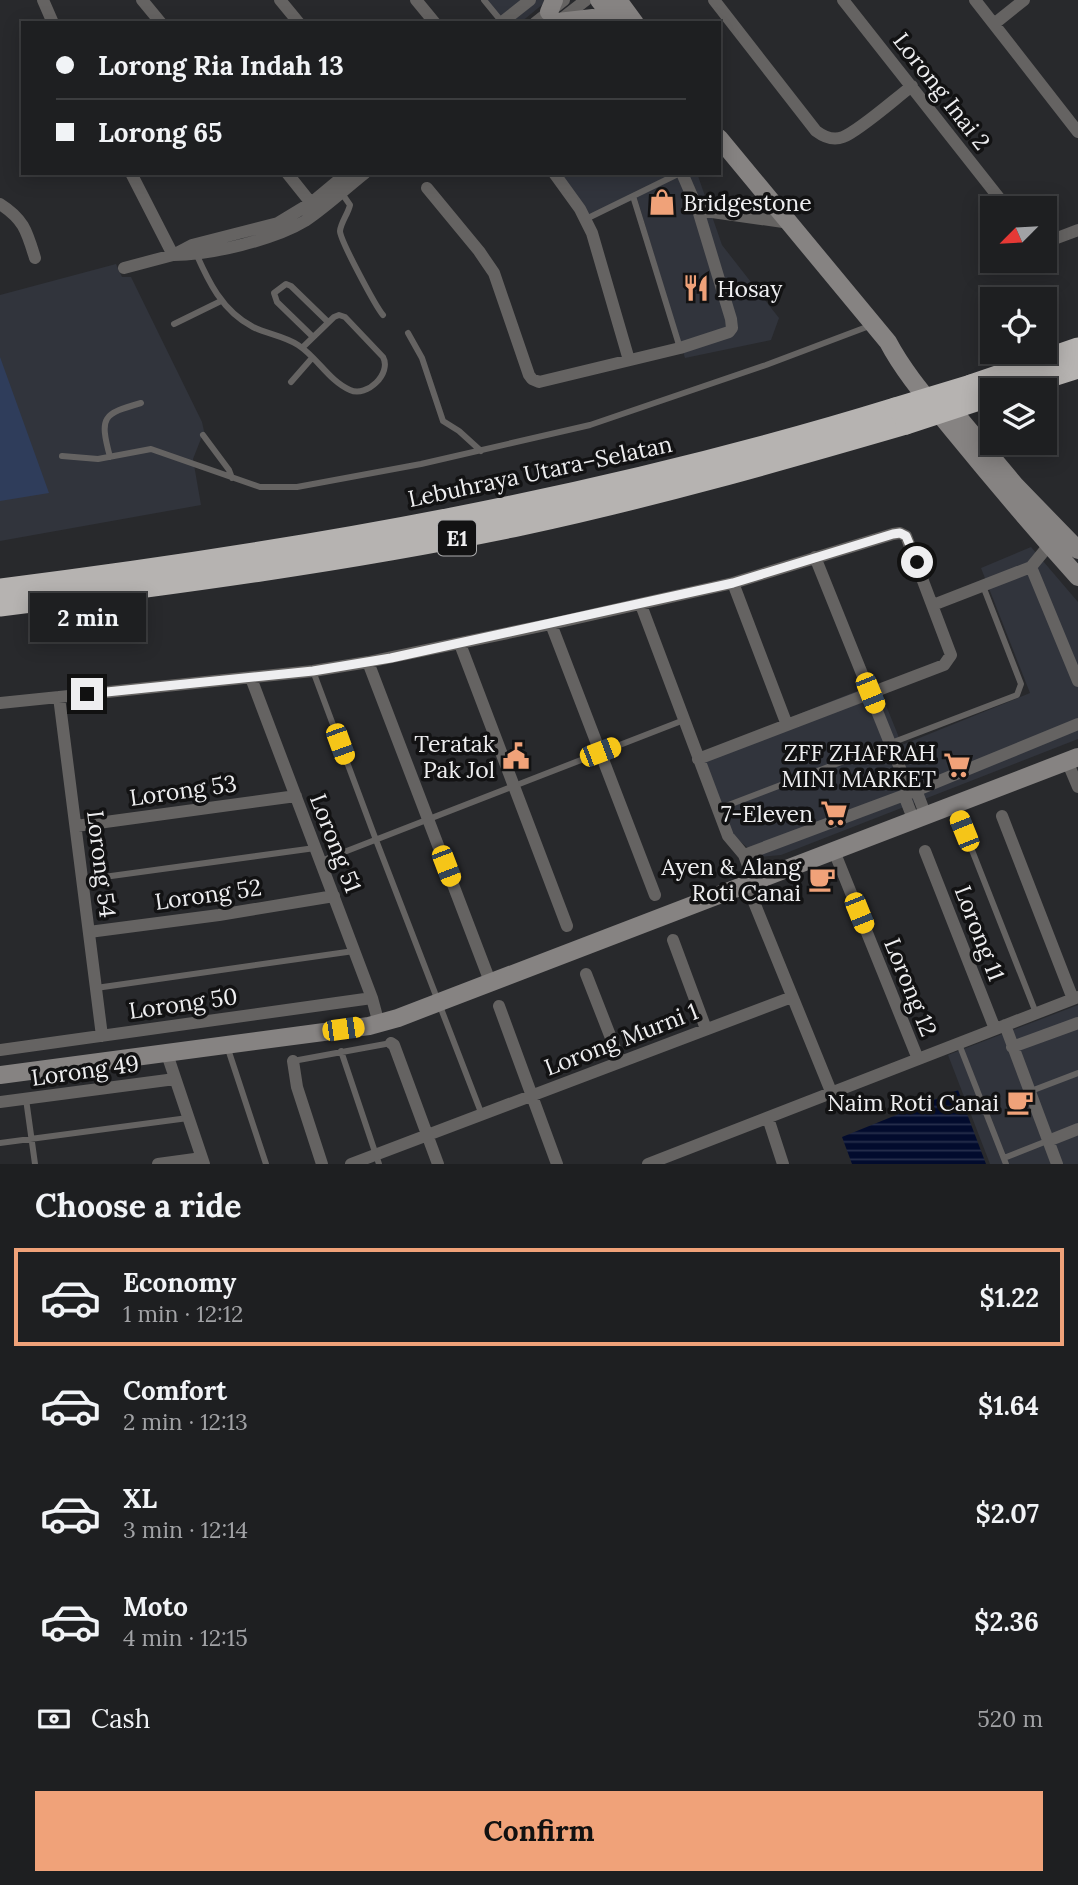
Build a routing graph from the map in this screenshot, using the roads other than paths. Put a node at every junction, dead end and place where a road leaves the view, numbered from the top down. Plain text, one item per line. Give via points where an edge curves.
1 (43, 0) edge
2 (142, 0) edge
3 (280, 0) edge
4 (416, 0) edge
5 (484, 0) edge
6 (530, 0) edge
7 (564, 0) edge
8 (586, 0) edge
9 (599, 0) edge
10 (618, 0) edge
11 (714, 0) edge
12 (843, 0) edge
13 (975, 0) edge
14 (1024, 0) edge
15 (550, 16) edge
16 (625, 17) edge
17 (52, 21) edge
18 (159, 21) edge
19 (297, 21) edge
20 (433, 21) edge
21 (501, 21) edge
22 (503, 21) edge
23 (994, 24) junction
24 (912, 86) junction
25 (1078, 132) edge
26 (721, 140) edge
27 (132, 175) edge
28 (289, 175) edge
29 (345, 175) edge
30 (362, 175) edge
31 (555, 175) edge
32 (677, 175) edge
33 (682, 175) edge
34 (427, 188) dead end
35 (341, 192) junction
36 (633, 196) junction
37 (998, 196) edge
38 (0, 204) edge
39 (314, 207) junction
40 (698, 210) junction
41 (586, 219) junction
42 (790, 223) junction
43 (1078, 230) edge
44 (1057, 238) edge
45 (194, 250) junction
46 (173, 256) junction
47 (35, 258) dead end
48 (124, 268) dead end
49 (221, 301) junction
50 (383, 315) dead end
51 (328, 322) junction
52 (174, 324) dead end
53 (873, 324) junction
54 (408, 333) dead end
55 (313, 337) junction
56 (888, 342) junction
57 (302, 348) junction
58 (680, 348) junction
59 (1078, 348) edge
60 (312, 358) junction
61 (629, 360) junction
62 (1078, 368) edge
63 (1015, 378) edge
64 (1047, 378) edge
65 (291, 382) dead end
66 (980, 394) edge
67 (141, 403) dead end
68 (900, 416) junction
69 (203, 435) dead end
70 (481, 451) junction
71 (62, 456) dead end
72 (110, 457) junction
73 (232, 478) junction
74 (1049, 545) junction
75 (1078, 550) edge
76 (815, 557) junction
77 (1031, 568) junction
78 (1078, 577) edge
79 (733, 583) junction
80 (983, 586) junction
81 (0, 589) edge
82 (641, 605) junction
83 (933, 605) junction
84 (0, 606) edge
85 (551, 624) junction
86 (460, 644) junction
87 (368, 662) junction
88 (313, 671) junction
89 (251, 678) junction
90 (1078, 681) edge
91 (870, 693) junction
92 (59, 697) junction
93 (0, 703) edge
94 (684, 720) junction
95 (1078, 724) edge
96 (787, 725) junction
97 (891, 744) junction
98 (600, 752) junction
99 (698, 759) junction
100 (1073, 759) edge
101 (514, 786) junction
102 (1078, 787) edge
103 (910, 793) junction
104 (296, 796) junction
105 (954, 805) junction
106 (718, 809) junction
107 (1002, 816) dead end
108 (920, 819) junction
109 (428, 820) junction
110 (76, 826) junction
111 (376, 840) junction
112 (315, 848) junction
113 (834, 851) junction
114 (925, 851) dead end
115 (744, 855) junction
116 (321, 861) junction
117 (82, 880) junction
118 (751, 883) junction
119 (655, 895) dead end
120 (334, 896) junction
121 (567, 926) dead end
122 (89, 932) junction
123 (673, 940) dead end
124 (355, 951) junction
125 (586, 974) dead end
126 (491, 984) junction
127 (96, 988) junction
128 (792, 997) junction
129 (372, 998) junction
130 (1075, 998) edge
131 (439, 1004) junction
132 (499, 1006) dead end
133 (1036, 1013) junction
134 (1078, 1023) edge
135 (379, 1024) junction
136 (1000, 1027) junction
137 (706, 1029) junction
138 (102, 1036) junction
139 (391, 1043) joint
140 (959, 1044) junction
141 (227, 1045) junction
142 (1012, 1047) junction
143 (0, 1050) edge
144 (341, 1051) junction
145 (167, 1054) junction
146 (918, 1059) junction
147 (293, 1061) joint
148 (620, 1061) junction
149 (1078, 1073) edge
150 (0, 1075) edge
151 (176, 1079) junction
152 (1029, 1092) junction
153 (832, 1094) junction
154 (533, 1096) junction
155 (26, 1099) junction
156 (0, 1102) edge
157 (482, 1115) junction
158 (188, 1118) junction
159 (768, 1118) junction
160 (1078, 1129) edge
161 (429, 1136) junction
162 (32, 1139) junction
163 (1048, 1141) junction
164 (0, 1143) edge
165 (377, 1159) edge
166 (668, 1160) edge
167 (203, 1161) edge
168 (1005, 1161) edge
169 (35, 1164) edge
170 (158, 1164) edge
171 (266, 1164) edge
172 (322, 1164) edge
173 (351, 1164) edge
174 (438, 1164) edge
175 (557, 1164) edge
176 (648, 1164) edge
177 (783, 1164) edge
178 (1057, 1164) edge

1 - 17 street
2 - 18 street
3 - 19 street
4 - 20 street
5 - 21 lane
6 - 22 street
7 - 15 street
8 - 15 street
9 - 16 street
10 - 16 street
11 - 24 street via 824,137 850,133
12 - 24 street, Lorong Inai 2
13 - 23 street
14 - 23 street
15 - 16 street
23 - 25 street
24 - 37 street, Lorong Inai 2
26 - 42 street
27 - 46 street
28 - 39 street
29 - 39 street
30 - 35 street
31 - 41 street
32 - 36 lane
33 - 40 street
34 - 61 street via 495,273 529,375 535,381
35 - 39 street
35 - 50 lane via 349,205 340,232 342,240
36 - 41 lane
36 - 58 lane
38 - 47 street via 21,221
39 - 45 street via 305,220 278,233
40 - 42 street
40 - 58 street via 732,328 723,336
41 - 61 street
42 - 53 street
43 - 44 street
45 - 46 street
45 - 49 lane
46 - 48 street
49 - 52 lane
49 - 57 lane via 252,327
51 - 55 lane
51 - 55 lane via 291,286 279,287 274,293 277,302
51 - 60 lane via 345,317 383,357 386,369 367,391 355,392
53 - 56 street
53 - 70 lane via 590,425
54 - 70 lane via 422,358 443,421
55 - 57 lane
56 - 74 street via 920,390
56 - 75 street
57 - 60 lane
58 - 61 street
59 - 63 highway, Lebuhraya Utara–Selatan / E1
60 - 65 lane
62 - 64 highway
66 - 68 highway, Lebuhraya Utara–Selatan / E1, bridge
67 - 72 lane via 116,410 105,420
68 - 81 highway, Lebuhraya Utara–Selatan / E1 via 505,509 313,544
68 - 84 highway, Lebuhraya Utara–Selatan / E1 via 719,478 458,538 183,584
69 - 73 lane
70 - 73 lane via 297,487 260,486
71 - 72 lane
72 - 73 lane via 156,450
74 - 77 street
74 - 78 street
76 - 79 street
76 - 83 street via 903,534
76 - 91 street
77 - 80 street
77 - 90 street
79 - 82 street
79 - 96 street
80 - 83 street
80 - 97 lane via 1021,684 1020,692
82 - 85 street
82 - 94 street
83 - 91 street via 951,655 948,660
85 - 86 street
85 - 98 street
86 - 87 street
86 - 101 street
87 - 88 street
87 - 109 street
88 - 89 street
88 - 111 lane
89 - 92 street
89 - 104 street, Lorong 51
91 - 96 street
91 - 97 street
92 - 93 street
92 - 110 street, Lorong 54
94 - 98 lane
94 - 99 street
95 - 103 street
96 - 99 street
97 - 103 street
97 - 106 lane
98 - 101 lane
98 - 119 street
99 - 106 street
100 - 102 street
100 - 105 street
101 - 109 lane
101 - 121 street
103 - 108 street
103 - 115 street
104 - 110 street, Lorong 53
104 - 112 street, Lorong 51
105 - 108 street
105 - 133 lane
106 - 115 street via 728,836
107 - 130 street
108 - 113 street
109 - 111 lane
109 - 126 street
110 - 117 street, Lorong 54
111 - 116 lane
111 - 131 lane
112 - 116 street, Lorong 51
112 - 117 lane
113 - 118 street
113 - 146 street, Lorong 12
114 - 136 street, Lorong 11
115 - 118 street
116 - 120 street, Lorong 51
117 - 122 street, Lorong 54
118 - 126 street
118 - 128 street
120 - 122 street, Lorong 52
120 - 124 street, Lorong 51
122 - 127 street, Lorong 54
123 - 137 street
124 - 127 lane
124 - 129 street, Lorong 51
125 - 148 street
126 - 131 street
127 - 138 street, Lorong 54
128 - 137 street, Lorong Murni 1
128 - 153 street
129 - 135 street, Lorong 51
129 - 138 street, Lorong 50
130 - 133 street
131 - 135 street
131 - 157 lane
132 - 154 street
133 - 136 street
134 - 142 street
135 - 141 street
136 - 140 street
136 - 142 street, Lorong 11
137 - 148 street, Lorong Murni 1
138 - 143 street, Lorong 50
139 - 144 lane
139 - 161 street
140 - 146 street
140 - 168 lane
141 - 145 street
141 - 171 lane
142 - 152 street, Lorong 11
144 - 147 lane
144 - 165 lane
145 - 150 street
145 - 151 street
146 - 153 street
147 - 172 street
148 - 154 street, Lorong Murni 1
149 - 152 lane
151 - 155 street, Lorong 49
151 - 158 street
152 - 163 street, Lorong 11
153 - 159 street
154 - 157 street
154 - 175 street, Lorong Murni 1
155 - 156 street, Lorong 49
155 - 162 lane
157 - 161 street
158 - 162 lane
158 - 167 street
159 - 166 street
159 - 177 street
160 - 163 street
161 - 165 street
161 - 174 street
162 - 164 lane
162 - 169 lane
163 - 168 lane
163 - 178 street, Lorong 11
165 - 173 street
166 - 176 street
167 - 170 street

